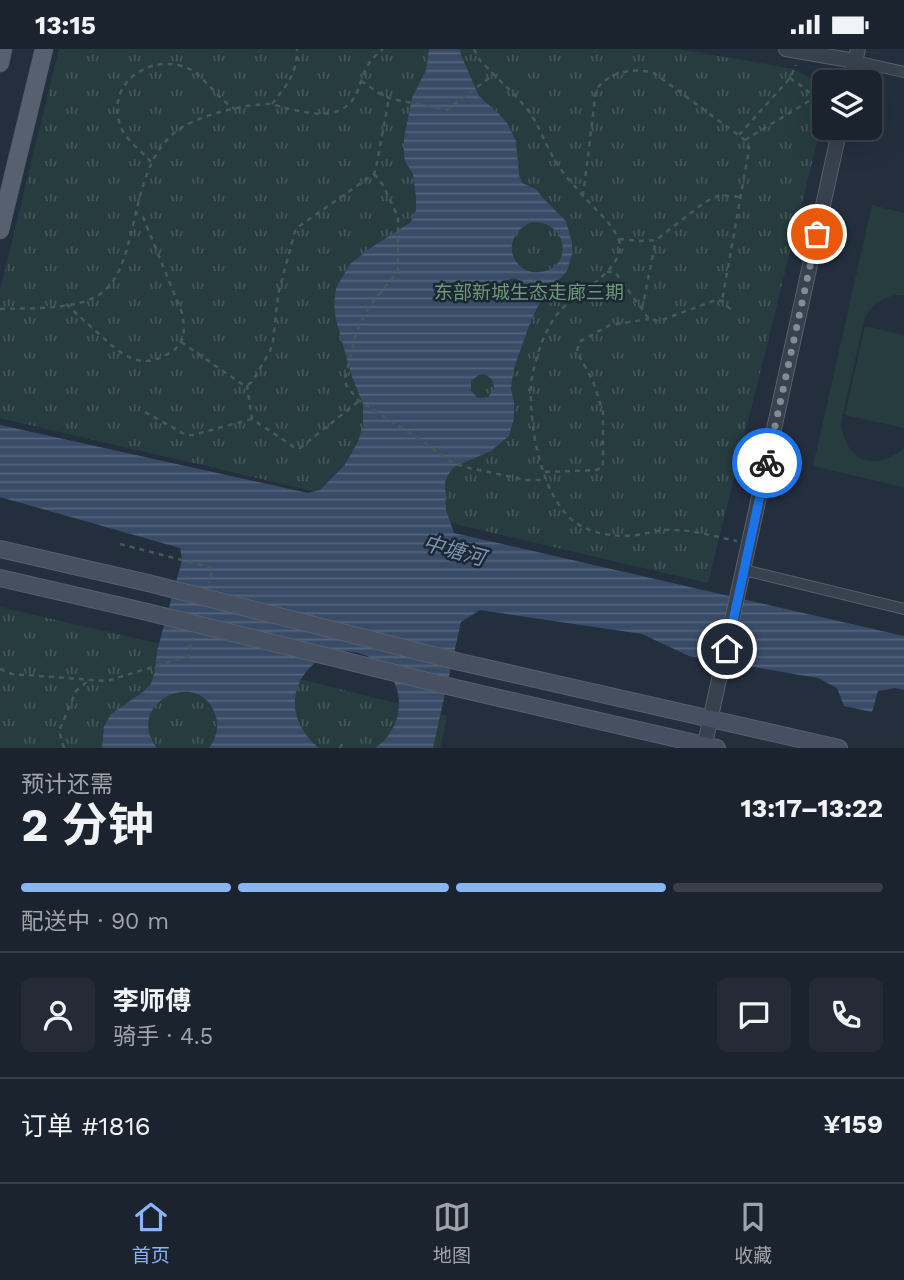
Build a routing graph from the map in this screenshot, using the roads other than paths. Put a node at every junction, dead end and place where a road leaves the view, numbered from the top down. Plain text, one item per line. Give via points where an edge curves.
1 (3, 49) edge
2 (44, 49) edge
3 (786, 49) edge
4 (856, 55) edge
5 (0, 63) edge
6 (904, 72) edge
7 (837, 140) edge
8 (0, 230) edge
9 (0, 549) edge
10 (743, 573) junction
11 (0, 578) edge
12 (904, 609) edge
13 (710, 719) junction
14 (709, 747) edge
15 (839, 748) edge

1 - 5 main road
2 - 8 main road
3 - 4 street
4 - 6 street
7 - 10 street
9 - 13 main road, bridge
10 - 12 street
10 - 13 street
11 - 14 main road, bridge
13 - 14 street
13 - 15 main road

